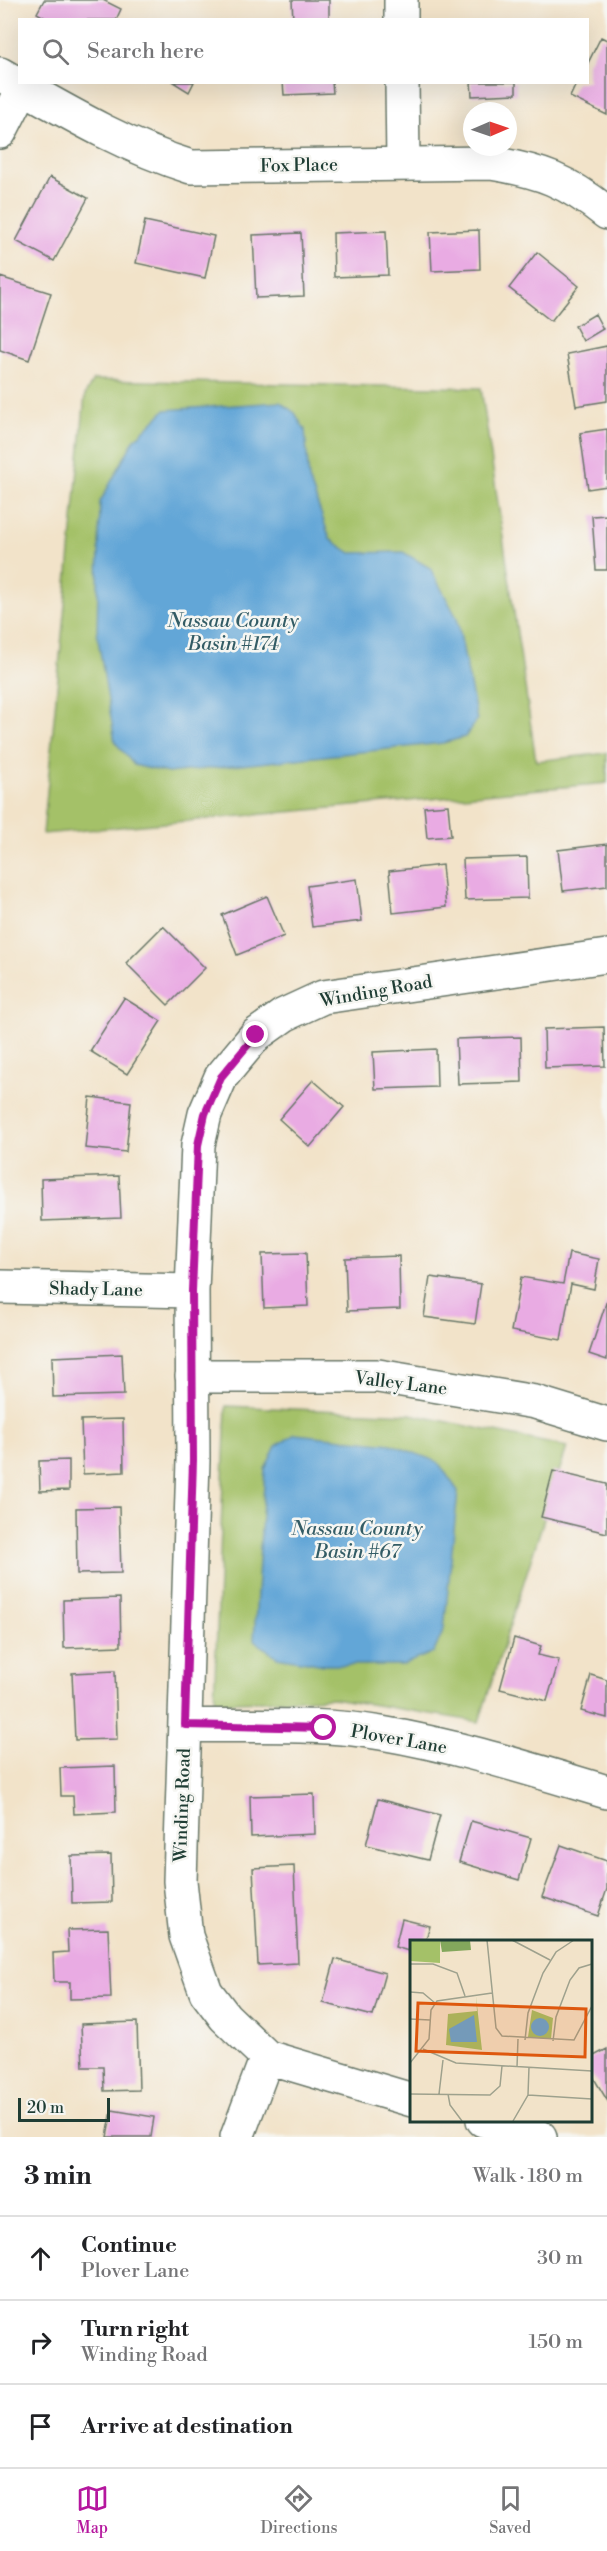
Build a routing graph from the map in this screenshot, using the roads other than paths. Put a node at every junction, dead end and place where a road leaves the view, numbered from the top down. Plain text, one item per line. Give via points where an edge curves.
1 (401, 0) edge
2 (401, 18) edge
3 (11, 81) edge
4 (402, 84) edge
5 (0, 132) edge
6 (403, 163) junction
7 (607, 213) edge
8 (607, 956) edge
9 (0, 1287) edge
10 (192, 1291) junction
11 (192, 1376) junction
12 (607, 1424) edge
13 (185, 1725) junction
14 (607, 1792) edge
15 (267, 2057) junction
16 (410, 2099) edge
17 (487, 2122) edge
18 (237, 2137) edge
19 (540, 2137) edge

1 - 2 street
3 - 5 street
3 - 6 street, Fox Place via 112,135 191,167
4 - 6 street
6 - 7 street, Fox Place via 491,163 524,168 559,180
8 - 10 street, Winding Road via 322,997 284,1015 256,1035 221,1077 205,1114 198,1145
9 - 10 street, Shady Lane
10 - 11 street, Winding Road
11 - 12 street, Valley Lane via 378,1376 535,1402
11 - 13 street, Winding Road
13 - 14 street, Plover Lane via 380,1733 488,1756
13 - 15 street, Winding Road via 180,1881 186,1936 206,1992 225,2017
15 - 16 street, Winding Road
15 - 18 street
17 - 19 street

